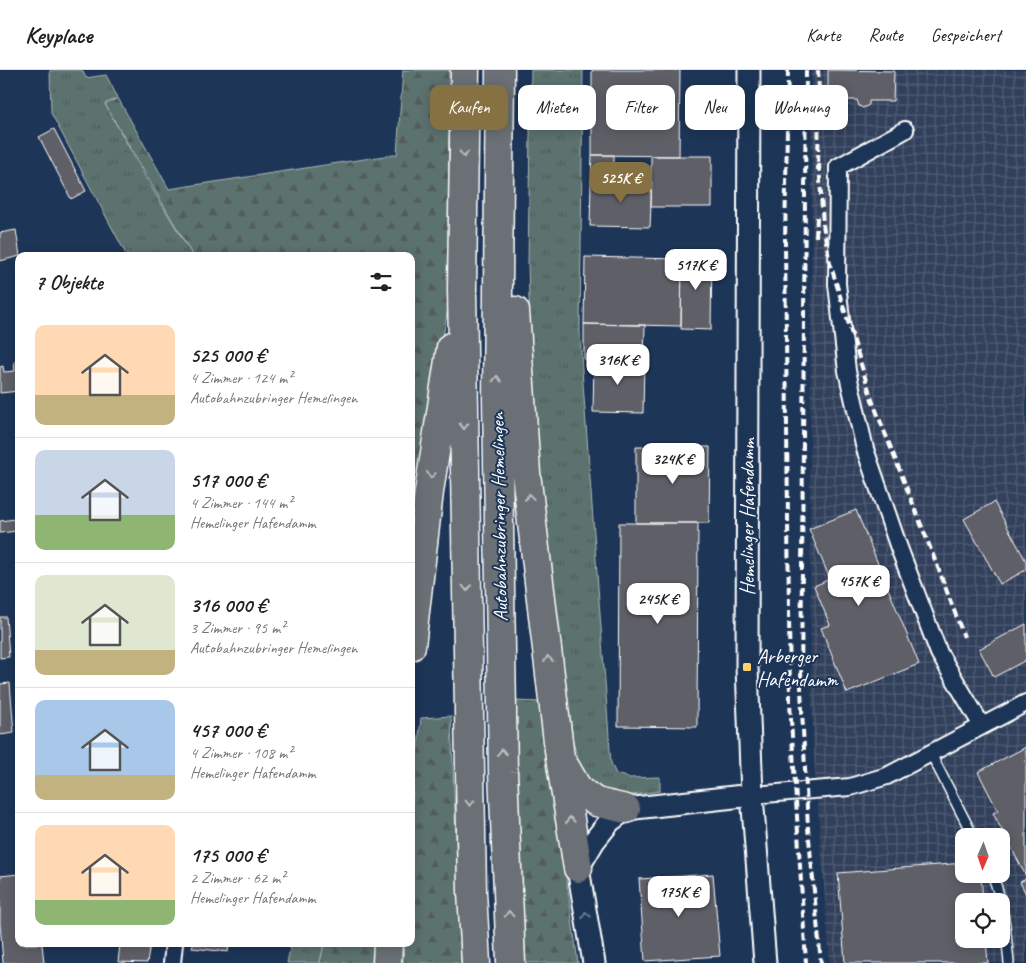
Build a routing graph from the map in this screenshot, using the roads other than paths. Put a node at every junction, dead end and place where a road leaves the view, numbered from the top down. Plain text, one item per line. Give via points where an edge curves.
1 (465, 70) edge
2 (500, 70) edge
3 (516, 70) edge
4 (749, 70) edge
5 (905, 130) dead end
6 (462, 289) junction
7 (415, 612) edge
8 (1026, 702) edge
9 (982, 726) junction
10 (931, 754) junction
11 (560, 758) junction
12 (752, 795) junction
13 (626, 809) junction
14 (970, 828) edge
15 (578, 868) junction
16 (996, 883) edge
17 (174, 947) edge
18 (388, 947) edge
19 (172, 963) edge
20 (387, 963) edge
21 (476, 963) edge
22 (511, 963) edge
23 (594, 963) edge
24 (765, 963) edge
25 (1009, 963) edge

1 -> 6 highway, Autobahnzubringer Hemelingen
22 -> 2 highway, Autobahnzubringer Hemelingen via 503,772 497,400
11 -> 3 highway via 526,473 515,320
4 - 12 street, Hemelinger Hafendamm via 746,574
5 - 9 street via 838,167 836,284 847,371 865,449 899,548 939,653
6 -> 7 highway via 445,379
6 -> 21 highway, Autobahnzubringer Hemelingen via 471,882
8 - 9 street
9 - 10 street
10 - 12 street via 887,776 850,787
10 - 14 lane
11 - 13 highway via 578,789 596,802
15 -> 11 highway
12 - 13 street
12 - 24 street, Hemelinger Hafendamm
13 - 15 street via 610,821
23 -> 15 street
16 - 25 lane via 1005,914
17 - 19 street
18 - 20 highway

